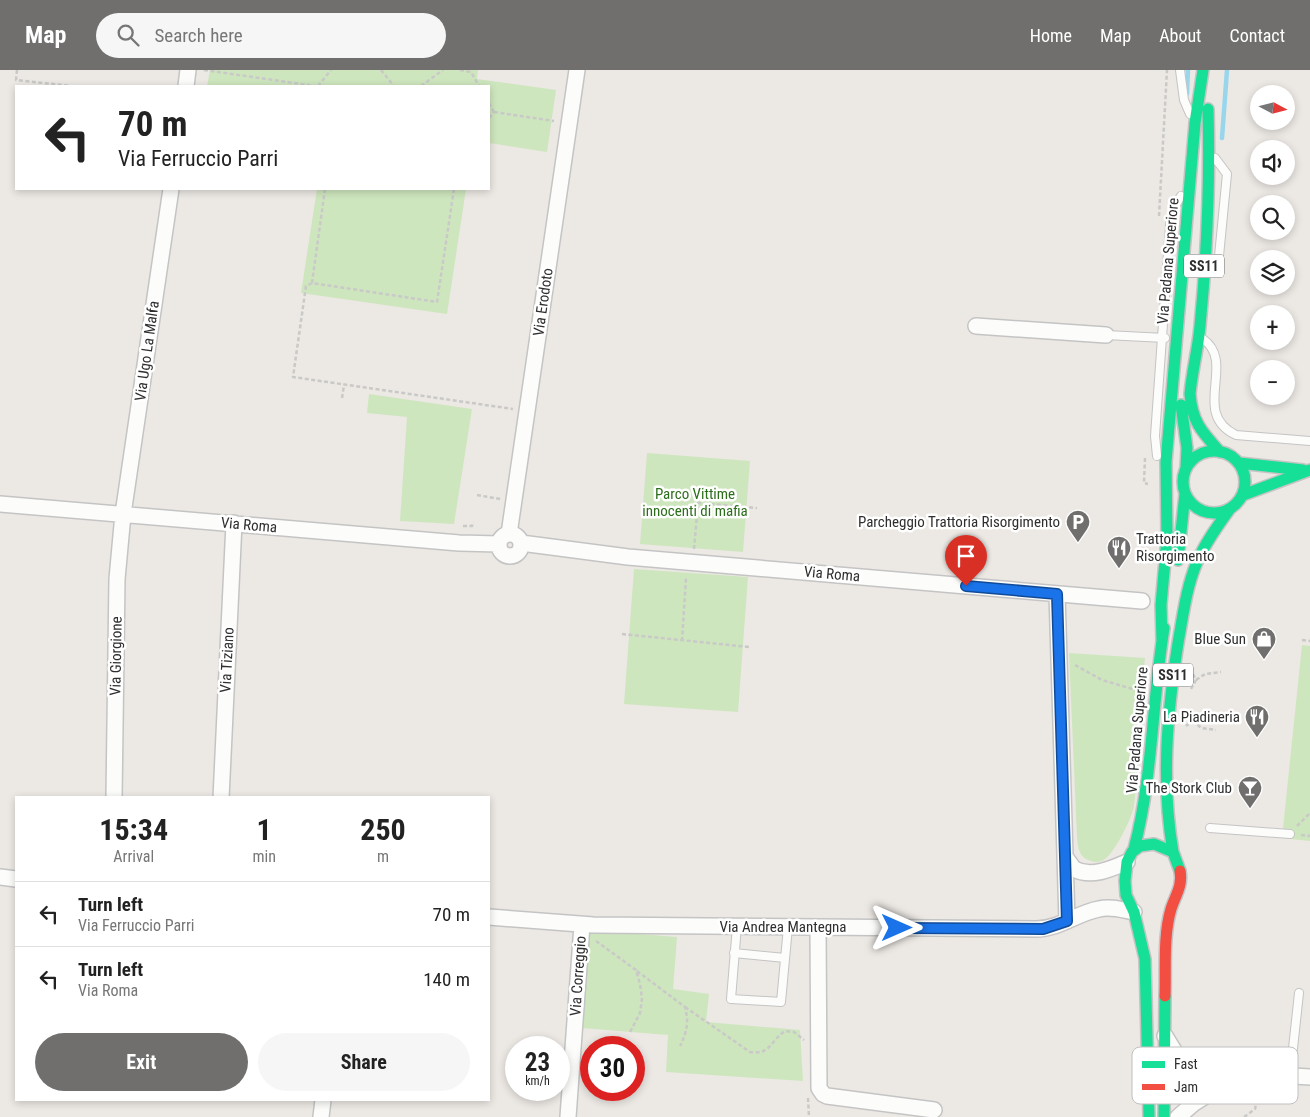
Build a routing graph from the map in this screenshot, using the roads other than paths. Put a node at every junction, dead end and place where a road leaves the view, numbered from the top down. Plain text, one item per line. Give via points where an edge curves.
1 (188, 70) edge
2 (577, 70) edge
3 (1180, 70) edge
4 (1204, 70) edge
5 (186, 85) edge
6 (1195, 123) junction
7 (1210, 151) junction
8 (1209, 166) junction
9 (1189, 187) junction
10 (171, 190) edge
11 (1199, 202) dead end
12 (1202, 287) junction
13 (976, 326) dead end
14 (1186, 328) dead end
15 (1106, 334) joint
16 (1199, 336) junction
17 (1176, 337) junction
18 (1162, 338) junction
19 (1175, 357) junction
20 (1310, 442) edge
21 (1220, 452) junction
22 (1239, 463) junction
23 (1186, 468) junction
24 (1309, 471) edge
25 (1166, 485) junction
26 (1185, 494) junction
27 (1243, 495) junction
28 (0, 504) edge
29 (1229, 510) junction
30 (123, 514) junction
31 (234, 523) junction
32 (504, 539) junction
33 (1057, 594) junction
34 (1142, 601) dead end
35 (1162, 642) junction
36 (114, 796) edge
37 (221, 796) edge
38 (1210, 828) dead end
39 (1290, 834) road end
40 (1173, 852) junction
41 (1130, 855) junction
42 (1066, 858) junction
43 (0, 877) edge
44 (15, 879) edge
45 (1141, 913) junction
46 (490, 916) edge
47 (1067, 921) junction
48 (585, 925) junction
49 (736, 926) junction
50 (788, 927) junction
51 (818, 927) junction
52 (734, 953) junction
53 (785, 958) junction
54 (1299, 993) dead end
55 (1165, 1035) junction
56 (1148, 1047) edge
57 (1165, 1047) edge
58 (1172, 1047) edge
59 (1293, 1047) edge
60 (323, 1101) edge
61 (1149, 1104) edge
62 (1164, 1104) edge
63 (1193, 1104) edge
64 (934, 1110) dead end
65 (321, 1117) edge
66 (568, 1117) edge
67 (1149, 1117) edge
68 (1164, 1117) edge
69 (1178, 1117) edge

1 - 5 street
2 - 32 street, Via Erodoto via 527,412
3 - 6 lane via 1184,100
4 - 6 main road, Via Padana Superiore / SS11
4 - 7 main road, Via Padana Superiore / SS11
6 - 9 main road, Via Padana Superiore / SS11
7 - 8 main road, Via Padana Superiore / SS11
7 - 12 lane via 1227,174 1220,256
8 - 11 lane, Via Padana Superiore
8 - 12 main road, Via Padana Superiore / SS11
9 - 17 main road, Via Padana Superiore / SS11
9 - 18 lane via 1177,202 1170,225
10 - 30 street, Via Ugo La Malfa
12 - 16 main road, Via Padana Superiore / SS11
13 - 15 street
14 - 17 lane, Via Padana Superiore
15 - 18 lane
16 - 20 lane via 1214,349 1214,409 1228,431 1236,435
16 - 21 main road, Via Padana Superiore / SS11 via 1192,370 1192,411 1199,428
17 - 18 lane
17 - 19 main road, SS11
18 - 25 lane via 1155,436 1158,467
19 - 23 main road, Via Padana Superiore / SS11 via 1187,448
19 - 25 main road, SS11
21 - 22 main road, Via Padana Superiore / SS11 via 1231,455
21 - 23 main road via 1200,454
22 - 24 main road
22 - 27 main road via 1245,478
23 - 26 main road, Via Padana Superiore / SS11
24 - 27 main road
25 - 35 main road, SS11
26 - 29 main road via 1192,505 1202,511 1213,514
26 - 35 main road, Via Padana Superiore / SS11 via 1180,549
27 - 29 main road, Via Padana Superiore / SS11
28 - 30 street, Via Roma
29 - 40 main road, Via Padana Superiore / SS11 via 1196,563 1183,612 1169,703 1165,785
30 - 31 street, Via Roma
30 - 36 street, Via Giorgione via 117,579
31 - 32 street, Via Roma via 449,542
31 - 37 street, Via Tiziano
32 - 33 street, Via Roma via 517,536 522,543 628,557
33 - 34 street, Via Roma
33 - 42 street
35 - 41 main road, Via Padana Superiore / SS11 via 1146,797 1141,825
38 - 39 lane
40 - 41 main road via 1154,844 1145,845
40 - 55 main road, SS11 via 1181,880 1177,898 1166,912
41 - 42 street via 1109,870 1087,873 1074,869
41 - 45 main road, SS11 via 1126,895
42 - 47 street
43 - 44 street
45 - 47 street, Via Andrea Mantegna via 1108,908
45 - 56 main road, SS11
46 - 48 street, Via Andrea Mantegna
47 - 51 street, Via Andrea Mantegna via 1043,929
48 - 49 street, Via Andrea Mantegna
48 - 66 street, Via Correggio
49 - 50 street, Via Andrea Mantegna
49 - 52 lane
50 - 51 street, Via Andrea Mantegna
50 - 53 lane
51 - 64 street via 819,1088 827,1096
52 - 53 lane
52 - 53 lane via 730,999 781,1002
54 - 59 lane
55 - 57 main road, SS11
55 - 58 street
60 - 65 street
61 - 67 main road, SS11
62 - 68 main road, SS11
63 - 69 street

